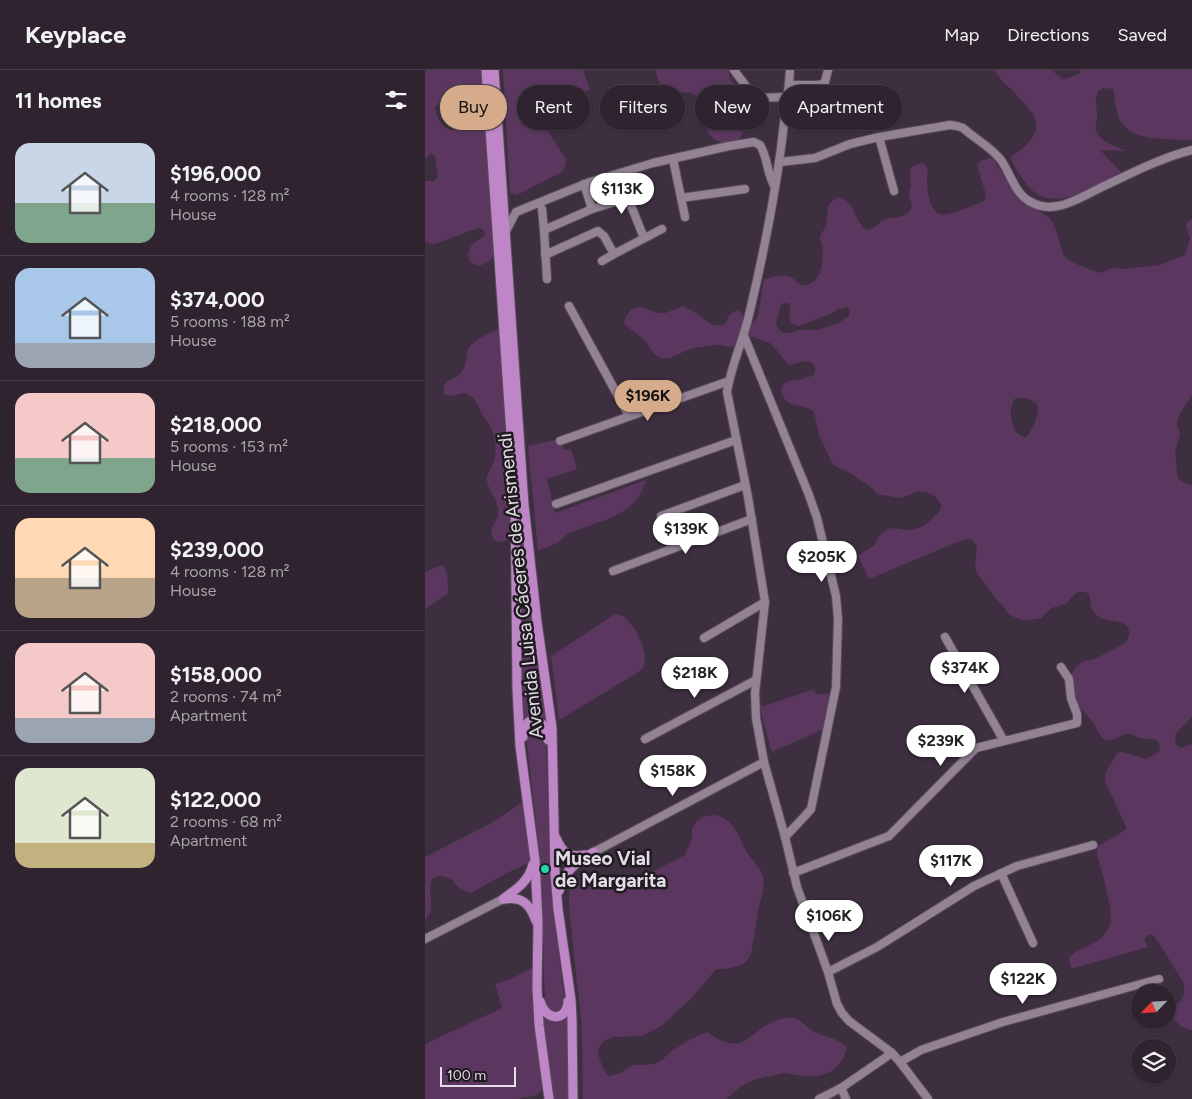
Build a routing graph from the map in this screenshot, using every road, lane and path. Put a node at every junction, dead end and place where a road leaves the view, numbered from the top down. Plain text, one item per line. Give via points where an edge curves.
1 (486, 70) edge
2 (494, 70) edge
3 (734, 70) edge
4 (790, 70) edge
5 (828, 70) edge
6 (789, 84) joint
7 (779, 97) edge
8 (783, 130) edge
9 (879, 137) junction
10 (1192, 150) edge
11 (673, 159) junction
12 (780, 162) junction
13 (583, 184) junction
14 (775, 187) junction
15 (745, 189) dead end
16 (894, 191) dead end
17 (645, 193) dead end
18 (628, 198) junction
19 (681, 198) junction
20 (503, 206) junction
21 (542, 209) dead end
22 (592, 209) junction
23 (516, 212) junction
24 (685, 217) dead end
25 (662, 229) dead end
26 (544, 230) junction
27 (505, 232) junction
28 (644, 238) junction
29 (545, 254) junction
30 (613, 254) junction
31 (602, 261) dead end
32 (547, 279) dead end
33 (569, 306) dead end
34 (744, 336) junction
35 (729, 381) junction
36 (629, 416) junction
37 (736, 440) junction
38 (560, 441) dead end
39 (745, 485) junction
40 (556, 504) dead end
41 (661, 516) dead end
42 (752, 519) junction
43 (613, 571) dead end
44 (765, 602) junction
45 (945, 636) dead end
46 (704, 638) dead end
47 (1061, 666) dead end
48 (756, 680) junction
49 (645, 739) dead end
50 (1004, 741) junction
51 (764, 762) junction
52 (526, 792) junction
53 (554, 815) junction
54 (555, 834) junction
55 (785, 837) junction
56 (1093, 845) dead end
57 (594, 852) junction
58 (535, 860) junction
59 (1001, 873) junction
60 (793, 874) junction
61 (503, 899) junction
62 (557, 899) junction
63 (538, 928) junction
64 (425, 939) edge
65 (1033, 943) dead end
66 (828, 972) junction
67 (1159, 979) dead end
68 (568, 982) junction
69 (537, 986) junction
70 (892, 1053) junction
71 (900, 1062) junction
72 (841, 1088) junction
73 (549, 1099) edge
74 (573, 1099) edge
75 (819, 1099) edge
76 (846, 1099) edge
77 (928, 1099) edge

1 - 52 main road, Avenida Luisa Cáceres de Arismendi via 515,494 518,704
2 - 20 main road, Avenida Luisa Cáceres de Arismendi
3 - 7 street via 754,97
4 - 6 street
5 - 6 street via 825,82 819,85
8 - 12 street
9 - 10 street via 949,125 963,128 995,153 1021,195 1047,207 1060,206 1148,165
9 - 12 street via 815,158
9 - 16 street
11 - 13 street
11 - 14 street via 753,142 764,152 769,179
11 - 19 street
12 - 14 street
13 - 22 street
13 - 23 street
14 - 34 street
15 - 19 street
17 - 18 street
18 - 22 street
18 - 28 street
19 - 24 street
20 - 23 street
20 - 27 main road, Avenida Luisa Cáceres de Arismendi
21 - 26 street
22 - 26 street
23 - 27 street
25 - 28 street
26 - 29 street
27 - 53 main road, Avenida Luisa Cáceres de Arismendi via 526,531 552,728
28 - 30 street
29 - 30 street via 598,231
29 - 32 street
30 - 31 street
33 - 36 street
34 - 35 street
34 - 55 street via 817,518 836,596 836,687 811,809
35 - 36 street
35 - 37 street via 727,392
36 - 38 street
37 - 39 street
37 - 40 street
39 - 41 street
39 - 42 street
42 - 43 street
42 - 44 street
44 - 46 street
44 - 48 street
45 - 50 street
47 - 50 street via 1069,679 1077,723
48 - 49 street
48 - 51 street via 756,718
50 - 60 street via 976,748 889,836
51 - 55 street
51 - 57 street
52 - 53 main road via 523,736 528,723 535,720 543,724 547,733
52 - 58 main road, Avenida Luisa Cáceres de Arismendi
53 - 54 main road, Avenida Luisa Cáceres de Arismendi
54 - 57 main road via 566,853 584,856
54 - 62 main road, Avenida Luisa Cáceres de Arismendi
55 - 60 street
56 - 59 street
57 - 62 main road via 567,872
58 - 61 main road via 524,882
58 - 63 main road, Avenida Luisa Cáceres de Arismendi
59 - 65 street
59 - 66 street via 974,886 877,947
60 - 66 street
61 - 63 main road via 512,897 524,902 532,910
61 - 64 street
62 - 68 main road, Avenida Luisa Cáceres de Arismendi
63 - 69 main road, Avenida Luisa Cáceres de Arismendi
66 - 70 street via 842,1013
67 - 71 street via 1003,1022 921,1050
68 - 69 main road via 567,1010 557,1017 547,1015
68 - 74 main road, Avenida Luisa Cáceres de Arismendi via 573,1035
69 - 73 main road, Avenida Luisa Cáceres de Arismendi
70 - 71 street
70 - 72 street
71 - 77 street
72 - 75 street
72 - 76 street

